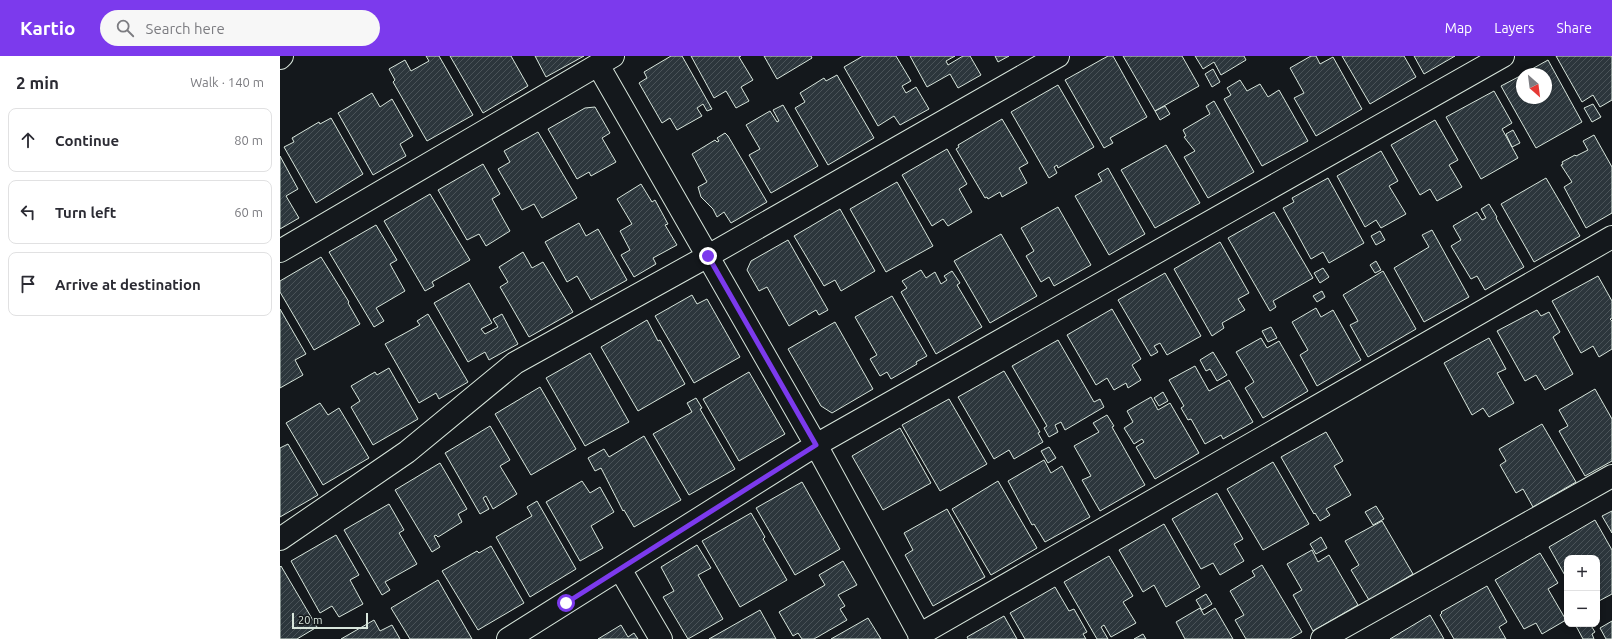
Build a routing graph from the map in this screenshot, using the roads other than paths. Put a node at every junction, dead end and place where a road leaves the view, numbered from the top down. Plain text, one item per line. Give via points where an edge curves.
1 (1058, 56) edge
2 (1504, 56) edge
3 (606, 60) edge
4 (1612, 236) edge
5 (280, 251) edge
6 (708, 256) junction
7 (816, 445) junction
8 (1612, 476) edge
9 (280, 539) edge
10 (620, 569) junction
11 (921, 637) edge
12 (508, 639) edge
13 (661, 639) edge
14 (1322, 639) edge

1 - 6 street
2 - 7 street
3 - 5 street
3 - 6 street
4 - 11 street
6 - 7 street
6 - 9 street via 515,363 407,452
7 - 10 street
7 - 11 street
8 - 14 street
10 - 12 street
10 - 13 street

